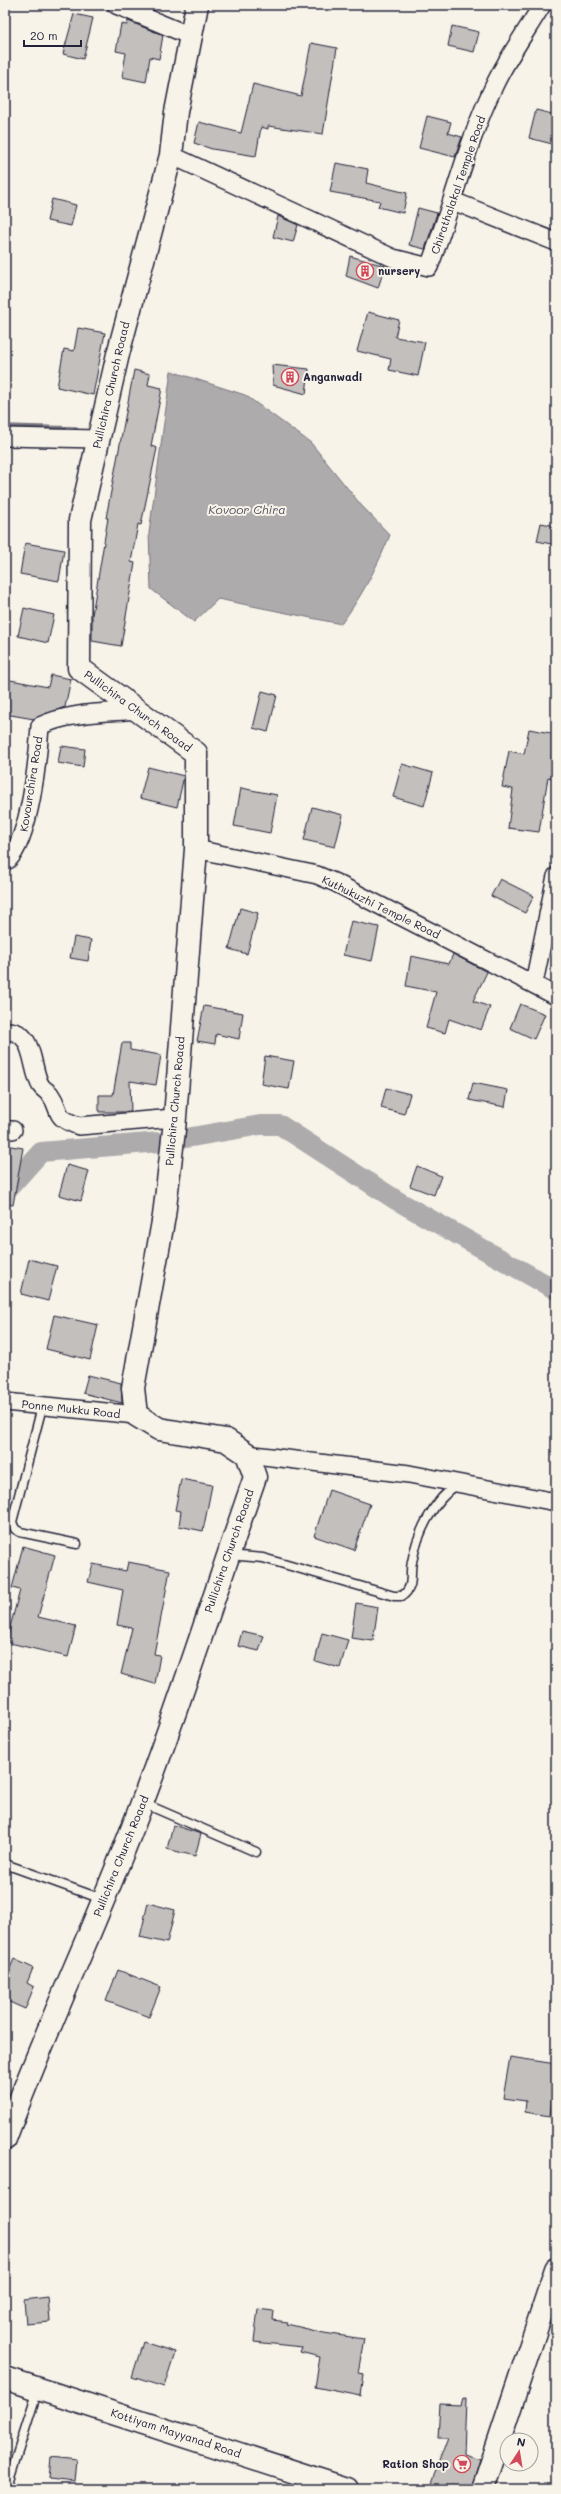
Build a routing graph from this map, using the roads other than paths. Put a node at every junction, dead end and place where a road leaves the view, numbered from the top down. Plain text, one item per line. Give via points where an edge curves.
1 (116, 5) edge
2 (198, 5) edge
3 (542, 5) edge
4 (192, 37) junction
5 (171, 155) junction
6 (453, 201) junction
7 (556, 242) edge
8 (5, 437) edge
9 (98, 440) junction
10 (137, 710) junction
11 (196, 849) junction
12 (5, 859) edge
13 (556, 876) edge
14 (534, 983) junction
15 (556, 996) edge
16 (5, 1031) edge
17 (174, 1118) junction
18 (5, 1402) edge
19 (42, 1407) junction
20 (136, 1415) junction
21 (247, 1454) junction
22 (460, 1483) junction
23 (556, 1502) edge
24 (77, 1544) dead end
25 (229, 1551) junction
26 (143, 1802) junction
27 (256, 1852) dead end
28 (5, 1864) edge
29 (104, 1900) junction
30 (5, 2139) edge
31 (556, 2269) edge
32 (551, 2297) edge
33 (5, 2378) edge
34 (38, 2387) junction
35 (6, 2489) edge
36 (347, 2489) edge
37 (483, 2489) edge

1 - 4 street
2 - 4 main road, Pullichira Church Roaad
3 - 6 street, Chirathalakal Temple Road via 494,86 469,147
4 - 5 main road, Pullichira Church Roaad via 176,112
5 - 6 street, Chirathalakal Temple Road via 393,258 429,267
5 - 9 main road, Pullichira Church Roaad
6 - 7 street
8 - 9 street
9 - 10 main road, Pullichira Church Roaad via 80,520 79,668
10 - 11 main road, Pullichira Church Roaad via 196,753
10 - 12 street, Kovourchira Road via 71,716 40,726 23,834 16,852 8,860
11 - 14 street, Kuthukuzhi Temple Road via 317,875
11 - 17 main road, Pullichira Church Roaad
13 - 14 street
14 - 15 street, Kuthukuzhi Temple Road
16 - 17 street via 10,1030 21,1036 31,1049 40,1085 50,1095 57,1112 65,1121 79,1126
17 - 20 main road, Pullichira Church Roaad via 164,1216 133,1388
18 - 19 street, Ponne Mukku Road
19 - 20 street, Ponne Mukku Road
19 - 24 lane via 12,1522 15,1529 20,1532
20 - 21 main road via 159,1429 226,1440
21 - 22 street via 409,1474
21 - 25 main road, Pullichira Church Roaad via 255,1477
22 - 23 street
22 - 25 lane via 446,1492 426,1520 412,1562 410,1586 402,1596 394,1596 264,1558 240,1556
25 - 26 main road, Pullichira Church Roaad
26 - 27 lane
26 - 29 main road, Pullichira Church Roaad
28 - 29 lane
29 - 30 main road, Pullichira Church Roaad via 22,2092
31 - 32 main road
32 - 37 main road
33 - 34 main road, Kottiyam Mayyanad Road
34 - 35 lane
34 - 36 main road, Kottiyam Mayyanad Road

